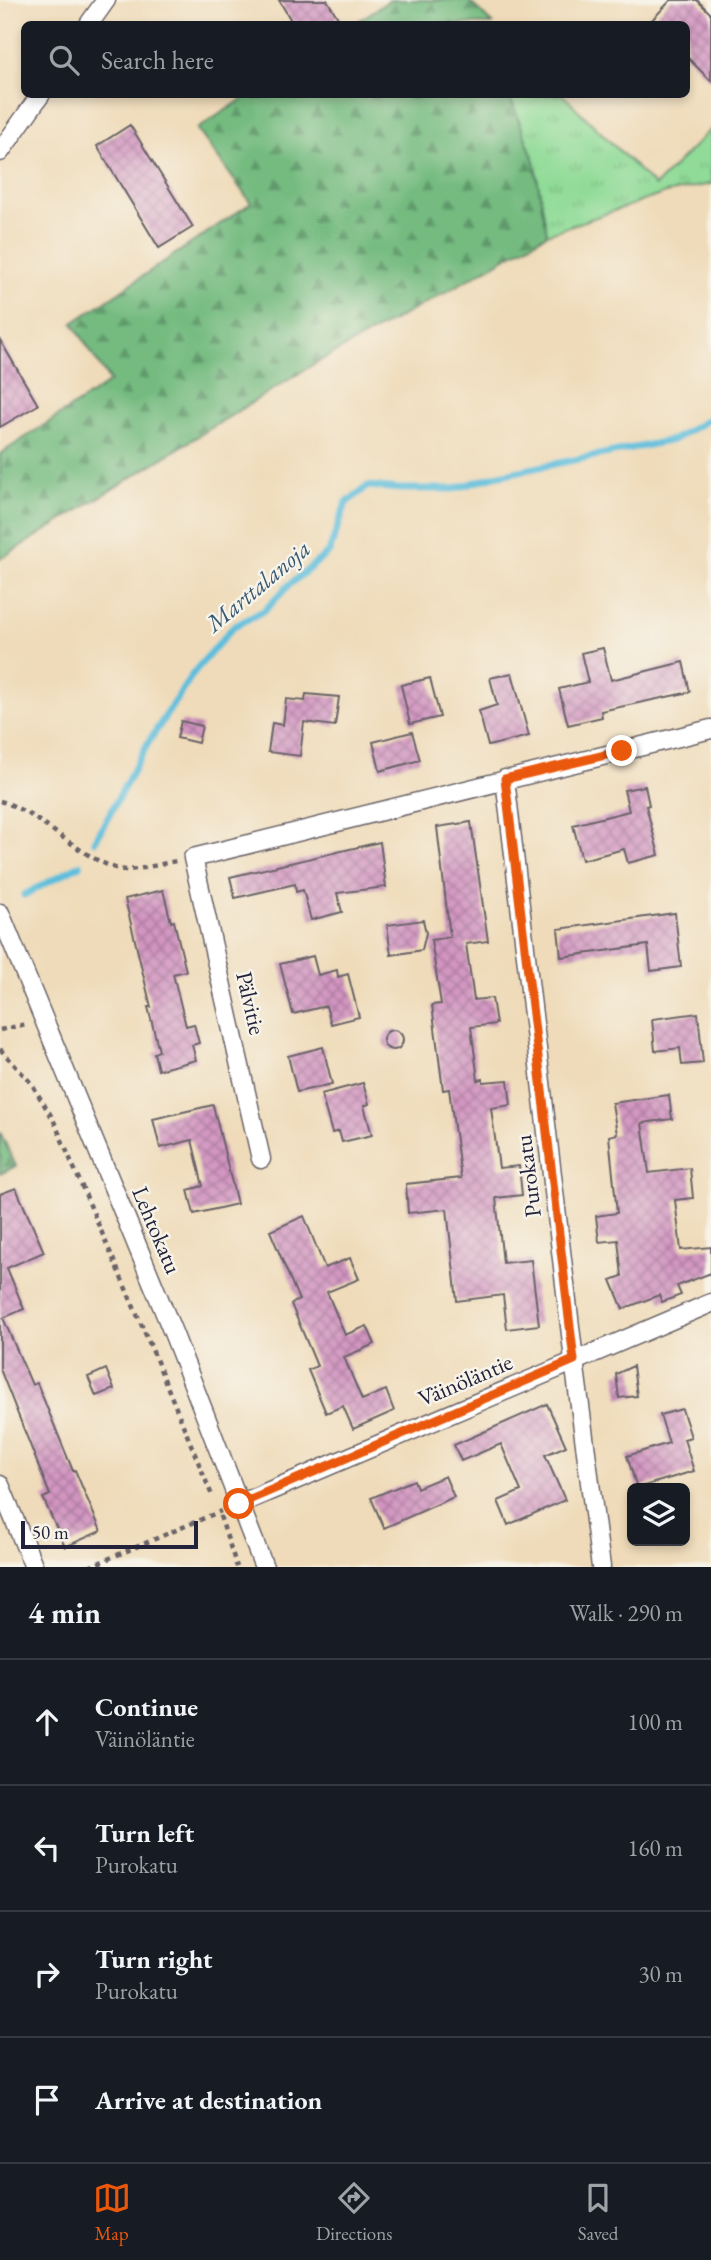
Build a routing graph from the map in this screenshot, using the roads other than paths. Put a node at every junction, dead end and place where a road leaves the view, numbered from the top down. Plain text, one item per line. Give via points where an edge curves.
1 (106, 0) edge
2 (91, 21) edge
3 (38, 98) edge
4 (0, 152) edge
5 (711, 729) edge
6 (505, 779) junction
7 (0, 914) edge
8 (261, 1160) dead end
9 (711, 1303) edge
10 (574, 1360) junction
11 (0, 1485) edge
12 (239, 1504) junction
13 (34, 1567) edge
14 (264, 1567) edge
15 (601, 1567) edge

1 - 2 street
3 - 4 street
5 - 6 street
6 - 8 street, Pälvitie via 193,858
6 - 10 street, Purokatu
7 - 12 street, Lehtokatu
9 - 10 street, Väinöläntie
10 - 12 street, Väinöläntie
10 - 15 street, Purokatu
11 - 13 street
12 - 14 street, Lehtokatu

